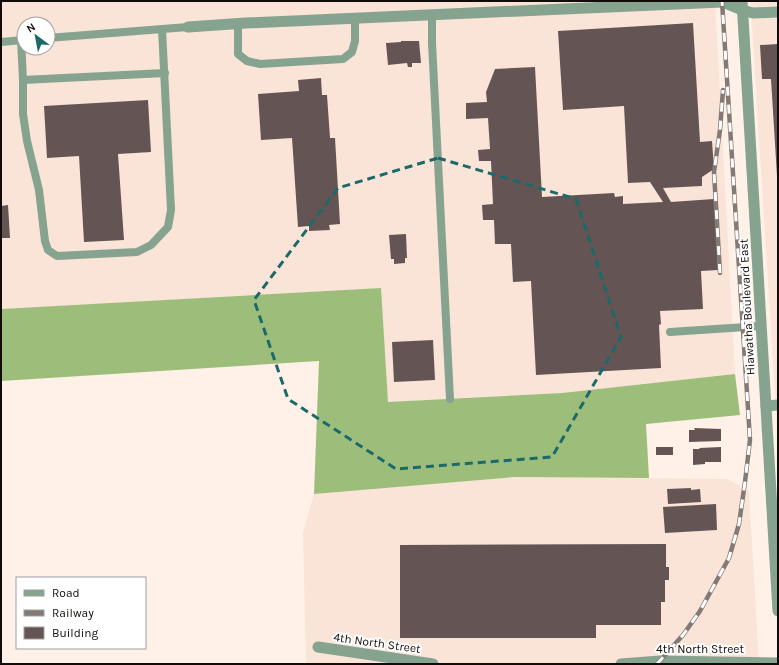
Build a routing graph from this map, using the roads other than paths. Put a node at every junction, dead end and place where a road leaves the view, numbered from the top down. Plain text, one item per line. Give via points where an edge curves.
1 (742, 6) edge
2 (778, 12) edge
3 (432, 15) junction
4 (355, 18) junction
5 (238, 24) junction
6 (188, 27) joint
7 (162, 29) junction
8 (56, 37) edge
9 (16, 41) edge
10 (1, 42) edge
11 (22, 56) edge
12 (165, 73) junction
13 (23, 80) junction
14 (761, 326) junction
15 (670, 332) dead end
16 (450, 399) dead end
17 (778, 405) edge
18 (766, 406) junction
19 (778, 611) edge
20 (318, 647) dead end
21 (778, 663) edge
22 (433, 664) edge
23 (621, 664) edge

1 - 2 street via 753,13
1 - 3 street via 722,2
1 - 14 street, Hiawatha Boulevard East
3 - 4 street
3 - 16 lane
4 - 5 street
4 - 5 lane via 355,41 352,52 343,58 260,64 247,61 238,54
5 - 6 street
6 - 7 lane
7 - 8 lane
7 - 12 lane
9 - 10 lane
11 - 13 lane
12 - 13 lane
12 - 13 lane via 170,216 168,226 151,245 130,253 57,256 48,250 39,190 24,121
14 - 15 lane
14 - 18 street, Hiawatha Boulevard East
17 - 18 street
18 - 19 street, Hiawatha Boulevard East
20 - 22 street, 4th North Street
21 - 23 street, 4th North Street via 660,661

